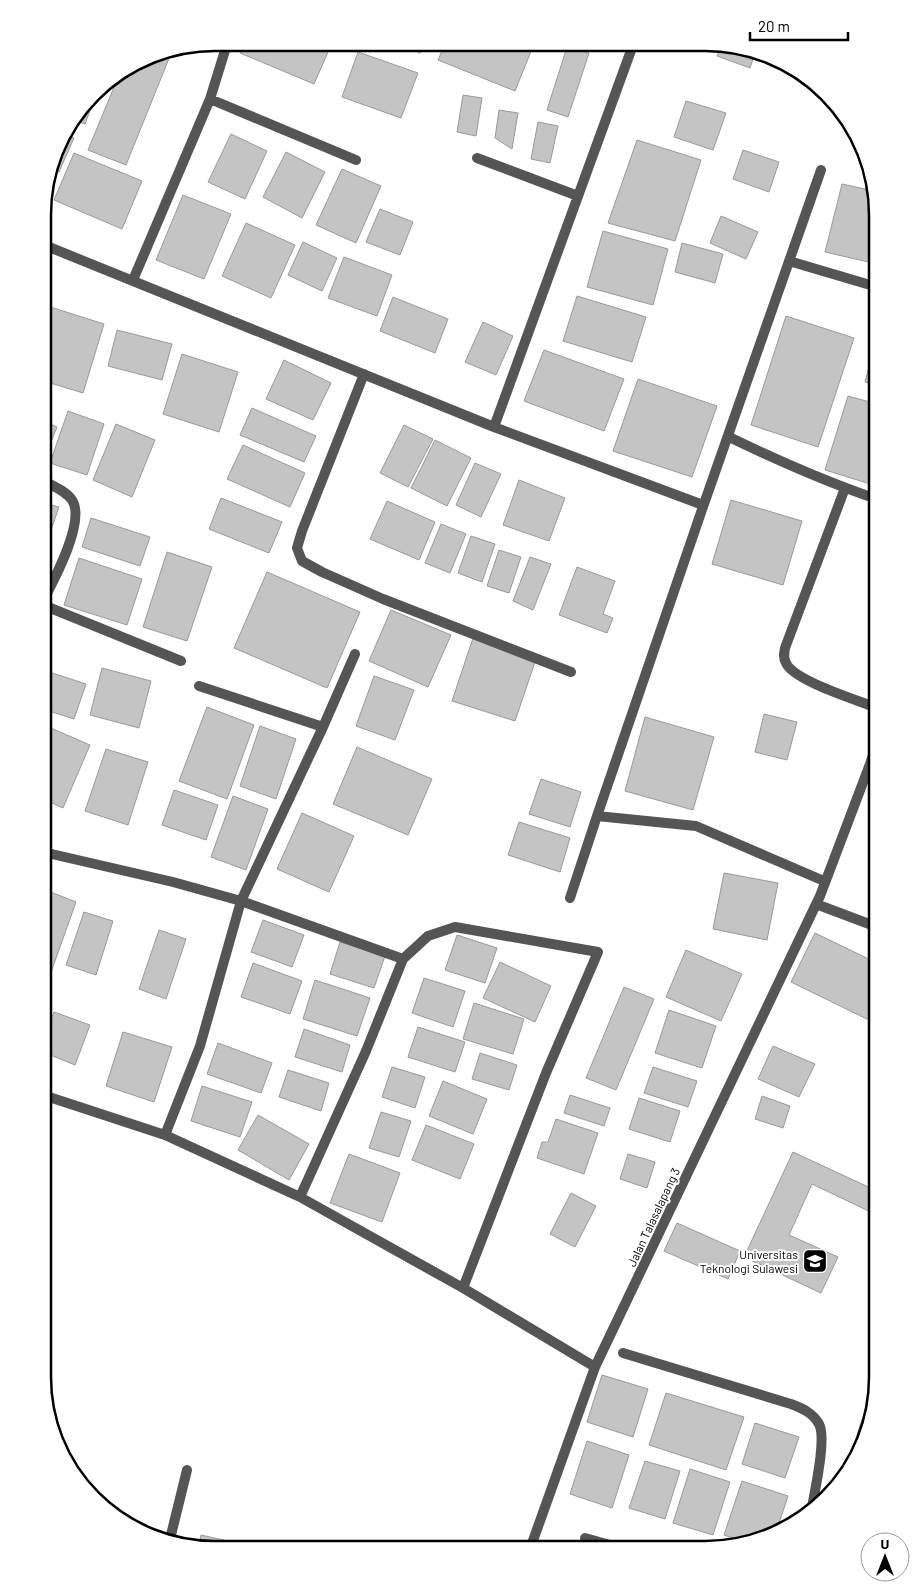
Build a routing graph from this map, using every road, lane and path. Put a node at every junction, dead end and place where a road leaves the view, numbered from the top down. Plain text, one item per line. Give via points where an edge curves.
1 (630, 51) edge
2 (225, 52) edge
3 (210, 99) junction
4 (477, 158) dead end
5 (356, 160) dead end
6 (821, 170) dead end
7 (578, 196) junction
8 (51, 248) edge
9 (789, 261) junction
10 (133, 280) junction
11 (869, 284) edge
12 (364, 374) junction
13 (494, 427) junction
14 (728, 437) junction
15 (51, 485) edge
16 (845, 488) junction
17 (869, 496) edge
18 (703, 505) junction
19 (51, 586) edge
20 (51, 608) edge
21 (355, 654) dead end
22 (181, 661) dead end
23 (571, 672) dead end
24 (199, 686) dead end
25 (869, 705) edge
26 (323, 727) junction
27 (869, 768) edge
28 (597, 816) junction
29 (51, 854) edge
30 (824, 881) junction
31 (570, 898) dead end
32 (242, 901) junction
33 (816, 904) junction
34 (868, 924) edge
35 (404, 959) junction
36 (51, 1098) edge
37 (165, 1135) junction
38 (300, 1197) junction
39 (462, 1288) junction
40 (623, 1352) dead end
41 (595, 1367) junction
42 (187, 1470) dead end
43 (813, 1500) edge
44 (171, 1535) edge
45 (585, 1538) dead end
46 (533, 1541) edge
47 (596, 1541) edge

1 - 7 street
2 - 3 street
3 - 5 street
3 - 10 street
4 - 7 street
6 - 9 street
7 - 13 street
8 - 10 street
9 - 11 street
9 - 14 street
10 - 12 street
12 - 13 street
12 - 23 street via 302,531 297,548 302,561 383,599
13 - 18 street
14 - 16 street
14 - 18 street
15 - 19 street via 66,493 77,514 64,561
16 - 17 street
16 - 25 street via 784,656 792,672
18 - 28 street
20 - 22 street
21 - 26 street
24 - 26 street
26 - 32 street
27 - 30 street, Jalan Talasalapang 3
28 - 30 street via 696,826
28 - 31 street
29 - 32 street
30 - 33 street, Jalan Talasalapang 3
32 - 35 street
32 - 37 street via 200,1046
33 - 34 street
33 - 41 street, Jalan Talasalapang 3
35 - 38 street
35 - 39 street via 428,936 455,927 598,952 546,1073
36 - 37 street
37 - 38 street
38 - 39 street
39 - 41 street
40 - 43 street via 791,1404 810,1413 821,1431
41 - 46 street, Jalan Talasalapang 3
42 - 44 street
45 - 47 street

